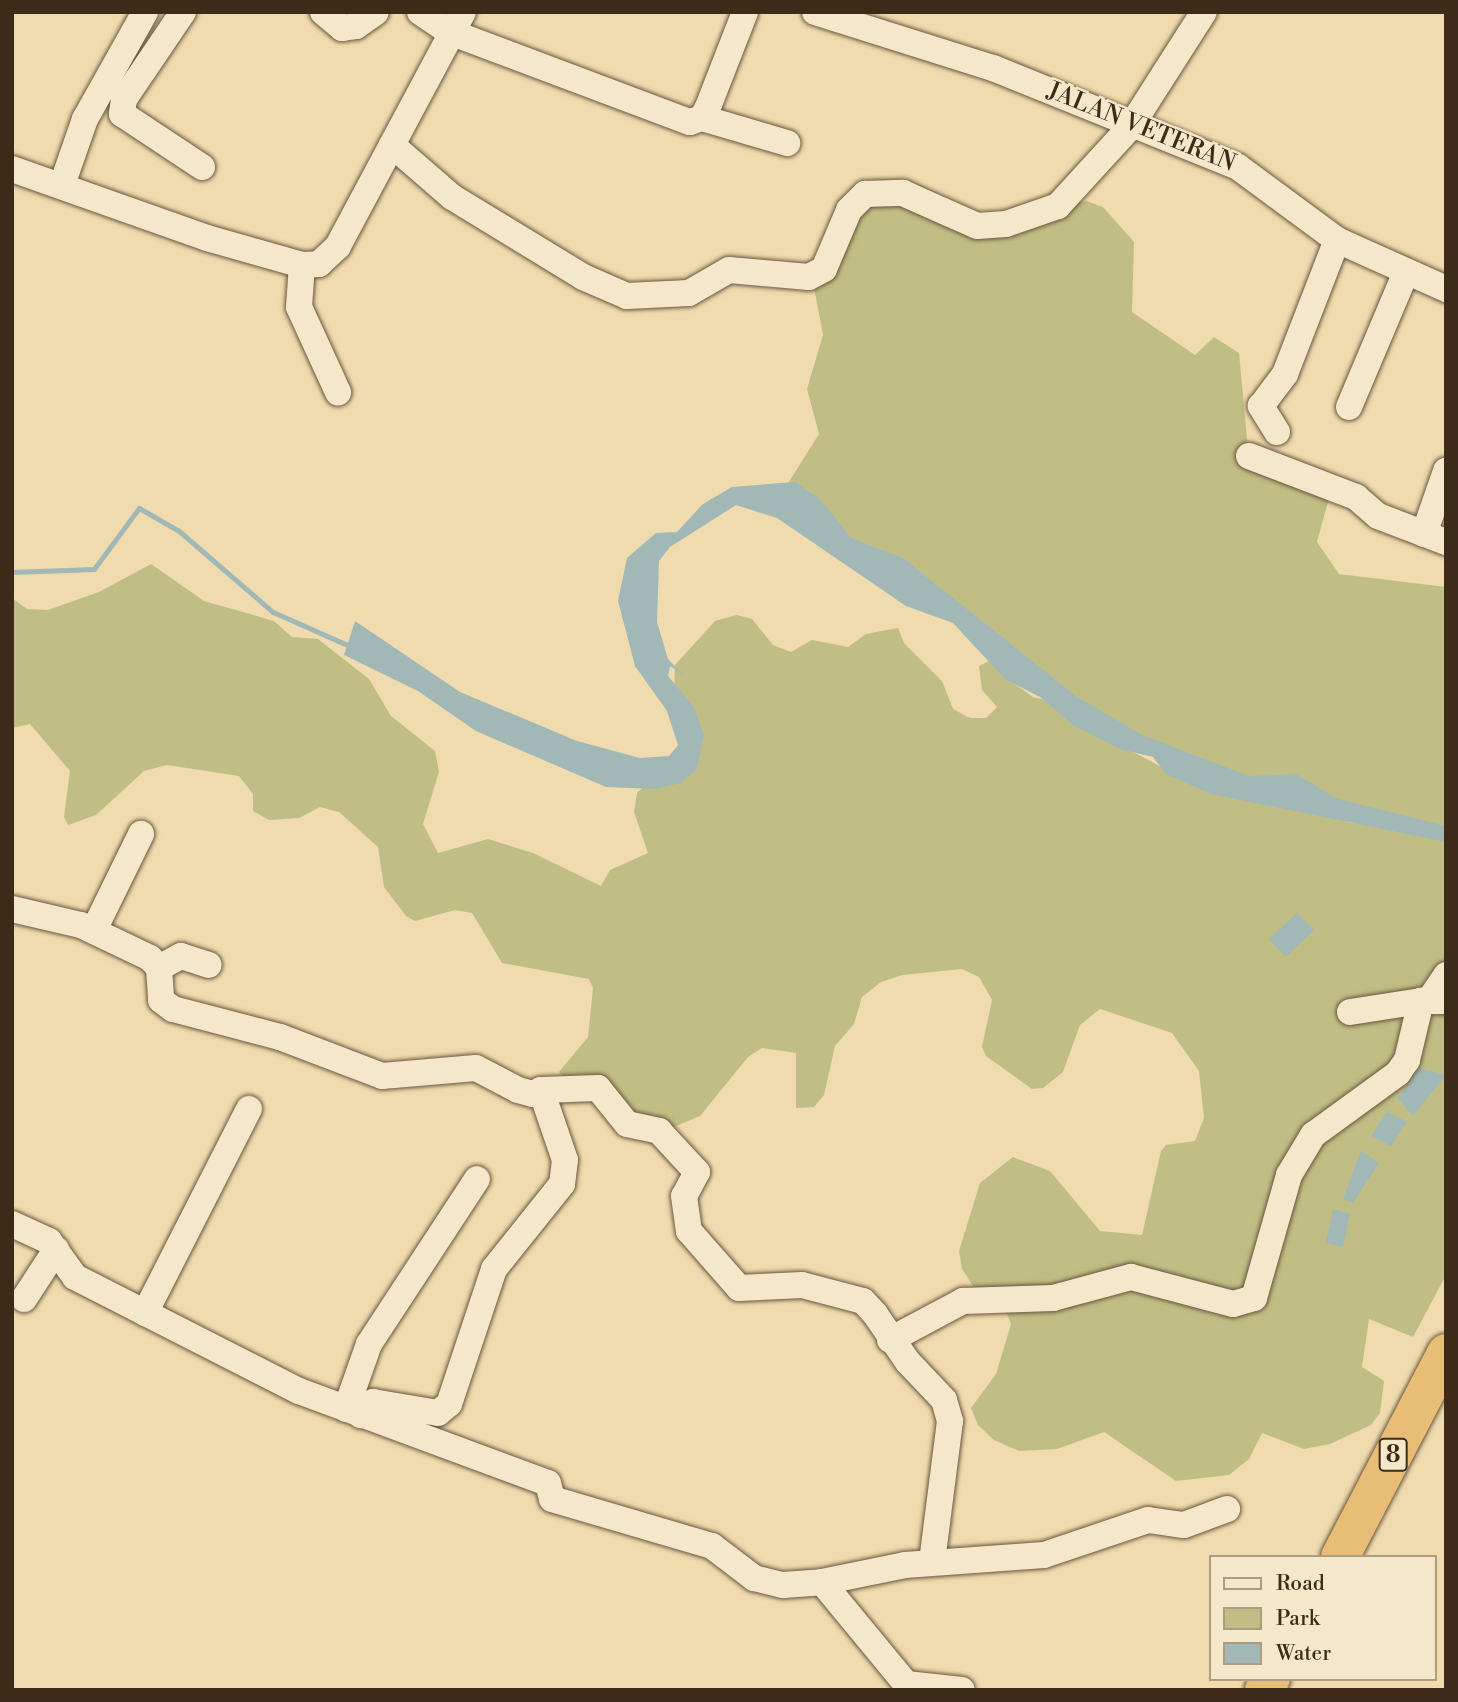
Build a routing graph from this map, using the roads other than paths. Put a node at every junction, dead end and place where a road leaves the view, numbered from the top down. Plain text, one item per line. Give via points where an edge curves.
1 (145, 12) edge
2 (183, 12) edge
3 (323, 12) edge
4 (376, 12) edge
5 (420, 12) edge
6 (745, 12) edge
7 (815, 12) edge
8 (1204, 12) edge
9 (456, 22) edge
10 (702, 118) junction
11 (1131, 126) junction
12 (787, 143) dead end
13 (391, 145) junction
14 (202, 167) dead end
15 (12, 169) edge
16 (62, 185) junction
17 (1337, 240) junction
18 (302, 265) junction
19 (1406, 272) junction
20 (1446, 289) edge
21 (338, 392) dead end
22 (1349, 407) dead end
23 (1277, 432) dead end
24 (1249, 456) dead end
25 (1446, 471) edge
26 (1435, 538) edge
27 (141, 834) dead end
28 (12, 909) edge
29 (94, 930) junction
30 (209, 965) dead end
31 (159, 968) junction
32 (1446, 975) edge
33 (1432, 1001) edge
34 (1350, 1012) dead end
35 (541, 1090) junction
36 (249, 1109) dead end
37 (477, 1179) dead end
38 (12, 1224) edge
39 (56, 1250) junction
40 (24, 1299) dead end
41 (145, 1313) junction
42 (890, 1339) junction
43 (1440, 1376) edge
44 (354, 1412) junction
45 (1227, 1509) dead end
46 (1340, 1555) edge
47 (932, 1562) junction
48 (822, 1582) junction
49 (962, 1690) edge

1 - 16 street via 85,119
2 - 14 street via 131,87 122,114
3 - 4 street via 342,28 356,26
5 - 9 street
6 - 10 street
7 - 11 street, JALAN VETERAN via 993,68
8 - 11 street
9 - 10 street via 675,119
9 - 13 street
10 - 12 street
11 - 13 street via 1072,196 1034,216 977,226 903,193 865,194 849,211 824,269 809,277 729,271 689,293 667,298 627,296 583,277 452,197
11 - 17 street, JALAN VETERAN via 1252,174
13 - 18 street via 333,256
15 - 16 street
16 - 18 street via 207,238
17 - 19 street, JALAN VETERAN
17 - 23 street via 1285,374 1261,406
18 - 21 street via 299,307
19 - 20 street, JALAN VETERAN
19 - 22 street
24 - 26 street via 1356,497 1378,516
25 - 26 street
27 - 29 street
28 - 29 street
29 - 31 street via 150,958
30 - 31 street via 181,956
31 - 35 street via 159,994 167,1007 280,1037 369,1073 476,1068 518,1090 533,1094
32 - 33 street
33 - 34 street
33 - 42 street via 1398,1073 1325,1122 1289,1175 1254,1298 1233,1304 1131,1277 1053,1298 963,1301
35 - 42 street via 598,1088 627,1124 659,1131 697,1172 684,1196 689,1231 739,1288 802,1285 863,1301
35 - 44 street via 565,1160 562,1184 494,1269 449,1404 438,1413 373,1402
36 - 41 street
37 - 44 street via 369,1344
38 - 39 street via 42,1235
39 - 40 street
39 - 41 street via 75,1277
41 - 44 street via 299,1391
42 - 47 street via 944,1400 952,1431
43 - 46 highway, 8
44 - 48 street via 548,1483 552,1499 712,1546 754,1578 783,1585
45 - 47 street via 1184,1525 1148,1520 1044,1555
47 - 48 street
48 - 49 street via 906,1684

